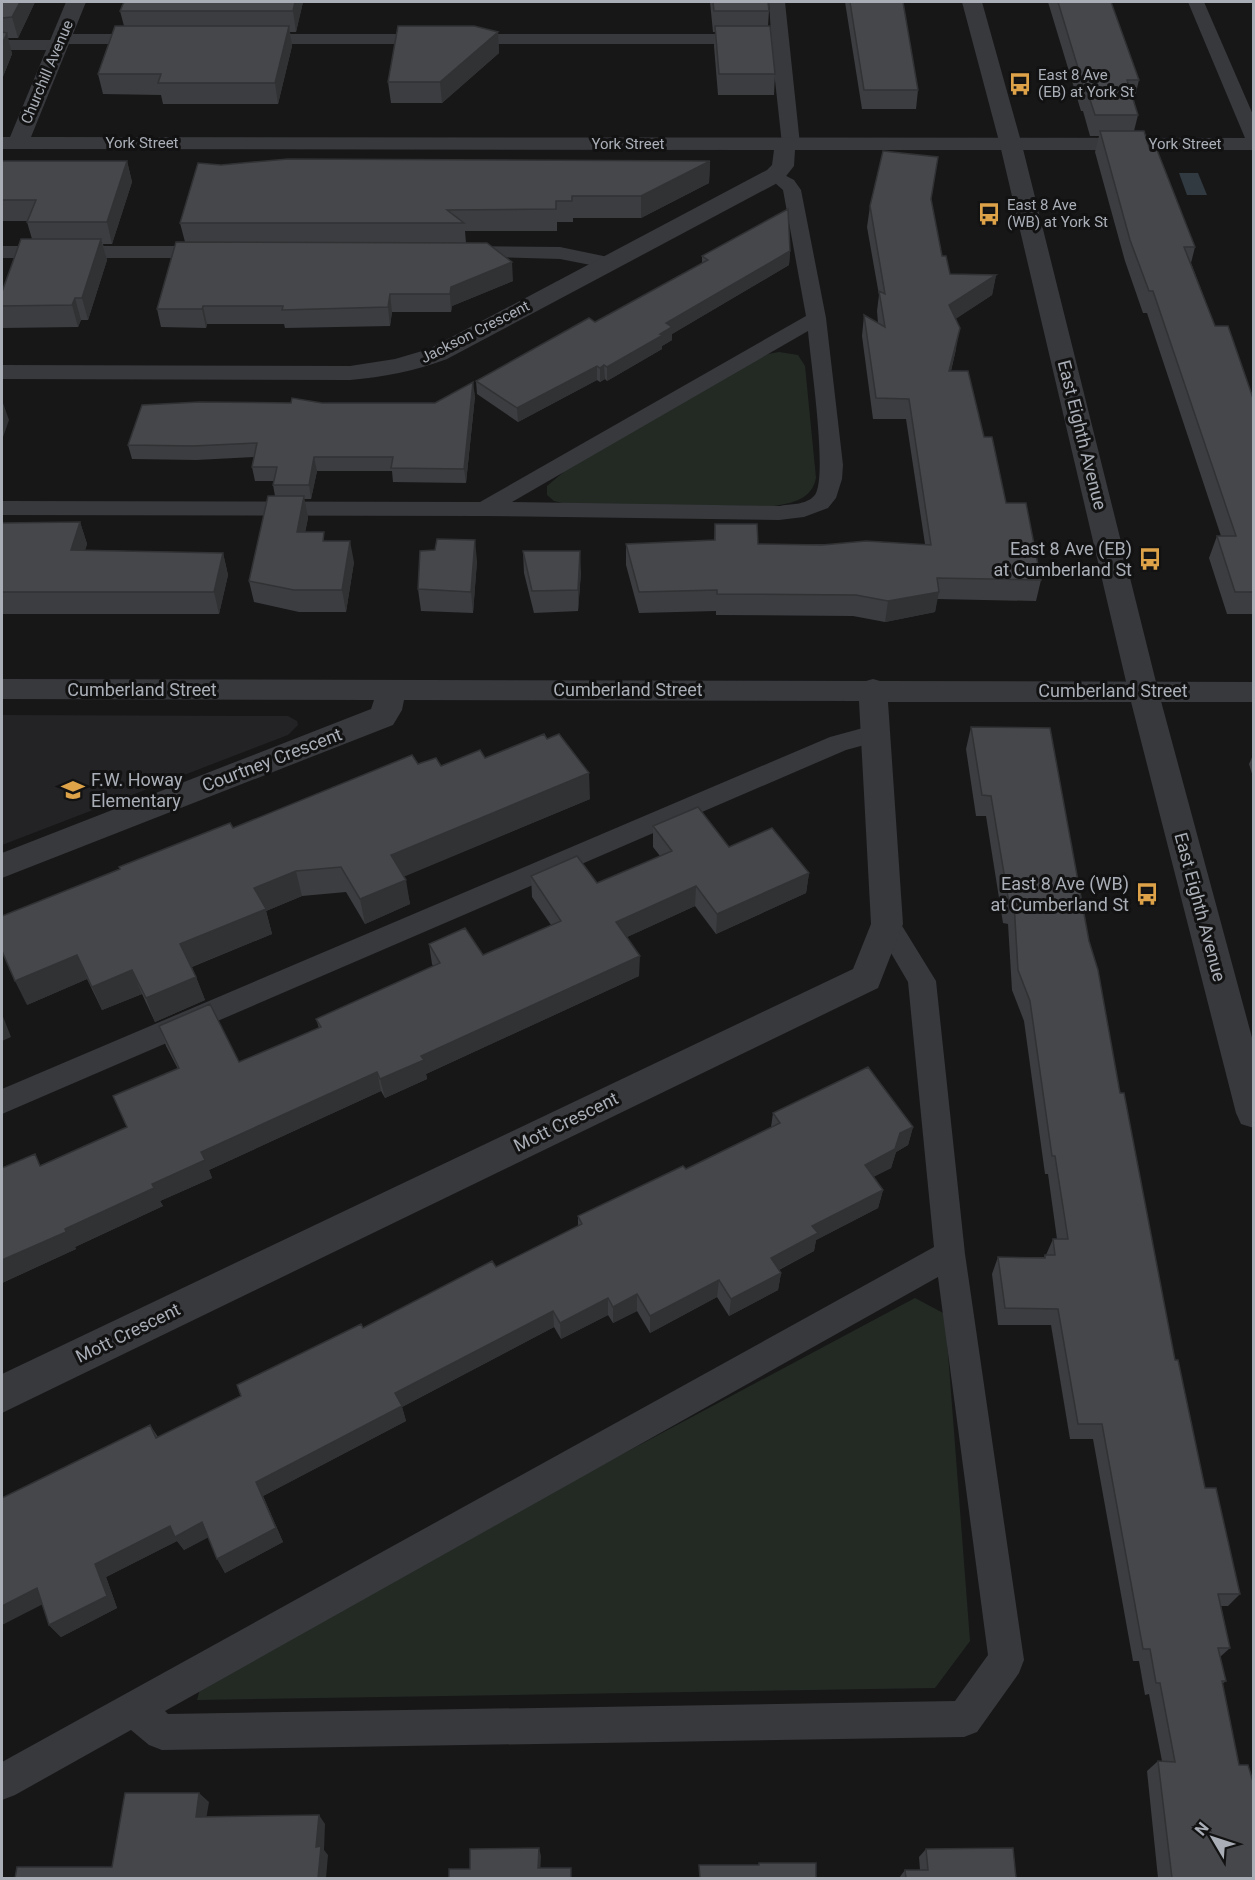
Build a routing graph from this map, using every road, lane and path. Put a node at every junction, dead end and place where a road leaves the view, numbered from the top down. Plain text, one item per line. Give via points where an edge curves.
1 (76, 2) edge
2 (777, 2) edge
3 (972, 2) edge
4 (1196, 2) edge
5 (163, 39) edge
6 (234, 39) edge
7 (779, 39) junction
8 (59, 42) junction
9 (2, 45) edge
10 (1254, 138) edge
11 (10, 143) edge
12 (788, 144) junction
13 (1254, 144) edge
14 (1011, 145) junction
15 (775, 175) junction
16 (2, 252) edge
17 (227, 252) edge
18 (441, 252) edge
19 (606, 262) junction
20 (816, 318) junction
21 (2, 372) edge
22 (2, 508) edge
23 (485, 509) junction
24 (2, 689) edge
25 (873, 689) junction
26 (391, 690) junction
27 (1143, 690) junction
28 (1254, 692) edge
29 (874, 734) junction
30 (2, 866) edge
31 (887, 924) junction
32 (2, 1102) edge
33 (1254, 1113) edge
34 (950, 1254) junction
35 (2, 1394) edge
36 (135, 1709) junction
37 (2, 1782) edge

1 - 8 street, Churchill Avenue
2 - 7 lane
3 - 14 street, East Eighth Avenue
4 - 10 lane
5 - 8 lane
6 - 7 lane
7 - 12 lane
8 - 9 lane
8 - 11 street, Churchill Avenue
11 - 12 street, York Street
12 - 14 street, York Street
12 - 15 street via 783,166
13 - 14 street, York Street
14 - 27 street, East Eighth Avenue
15 - 19 street, Jackson Crescent
15 - 20 lane via 792,190
16 - 17 lane
18 - 19 lane via 560,252
19 - 21 street, Jackson Crescent via 438,354 390,370
20 - 23 lane
20 - 23 lane via 832,465 832,486 825,501 808,509 779,513
22 - 23 lane
24 - 26 street, Cumberland Street
25 - 26 street, Cumberland Street
25 - 27 street, Cumberland Street
25 - 29 street, Mott Crescent
26 - 30 street, Courtney Crescent via 382,717
27 - 28 street, Cumberland Street
27 - 33 street, East Eighth Avenue
29 - 31 street, Mott Crescent
29 - 32 lane via 839,743
31 - 34 lane via 922,981
31 - 35 street, Mott Crescent via 866,978
34 - 36 lane
34 - 36 lane via 1006,1660 964,1719 162,1732
36 - 37 lane

